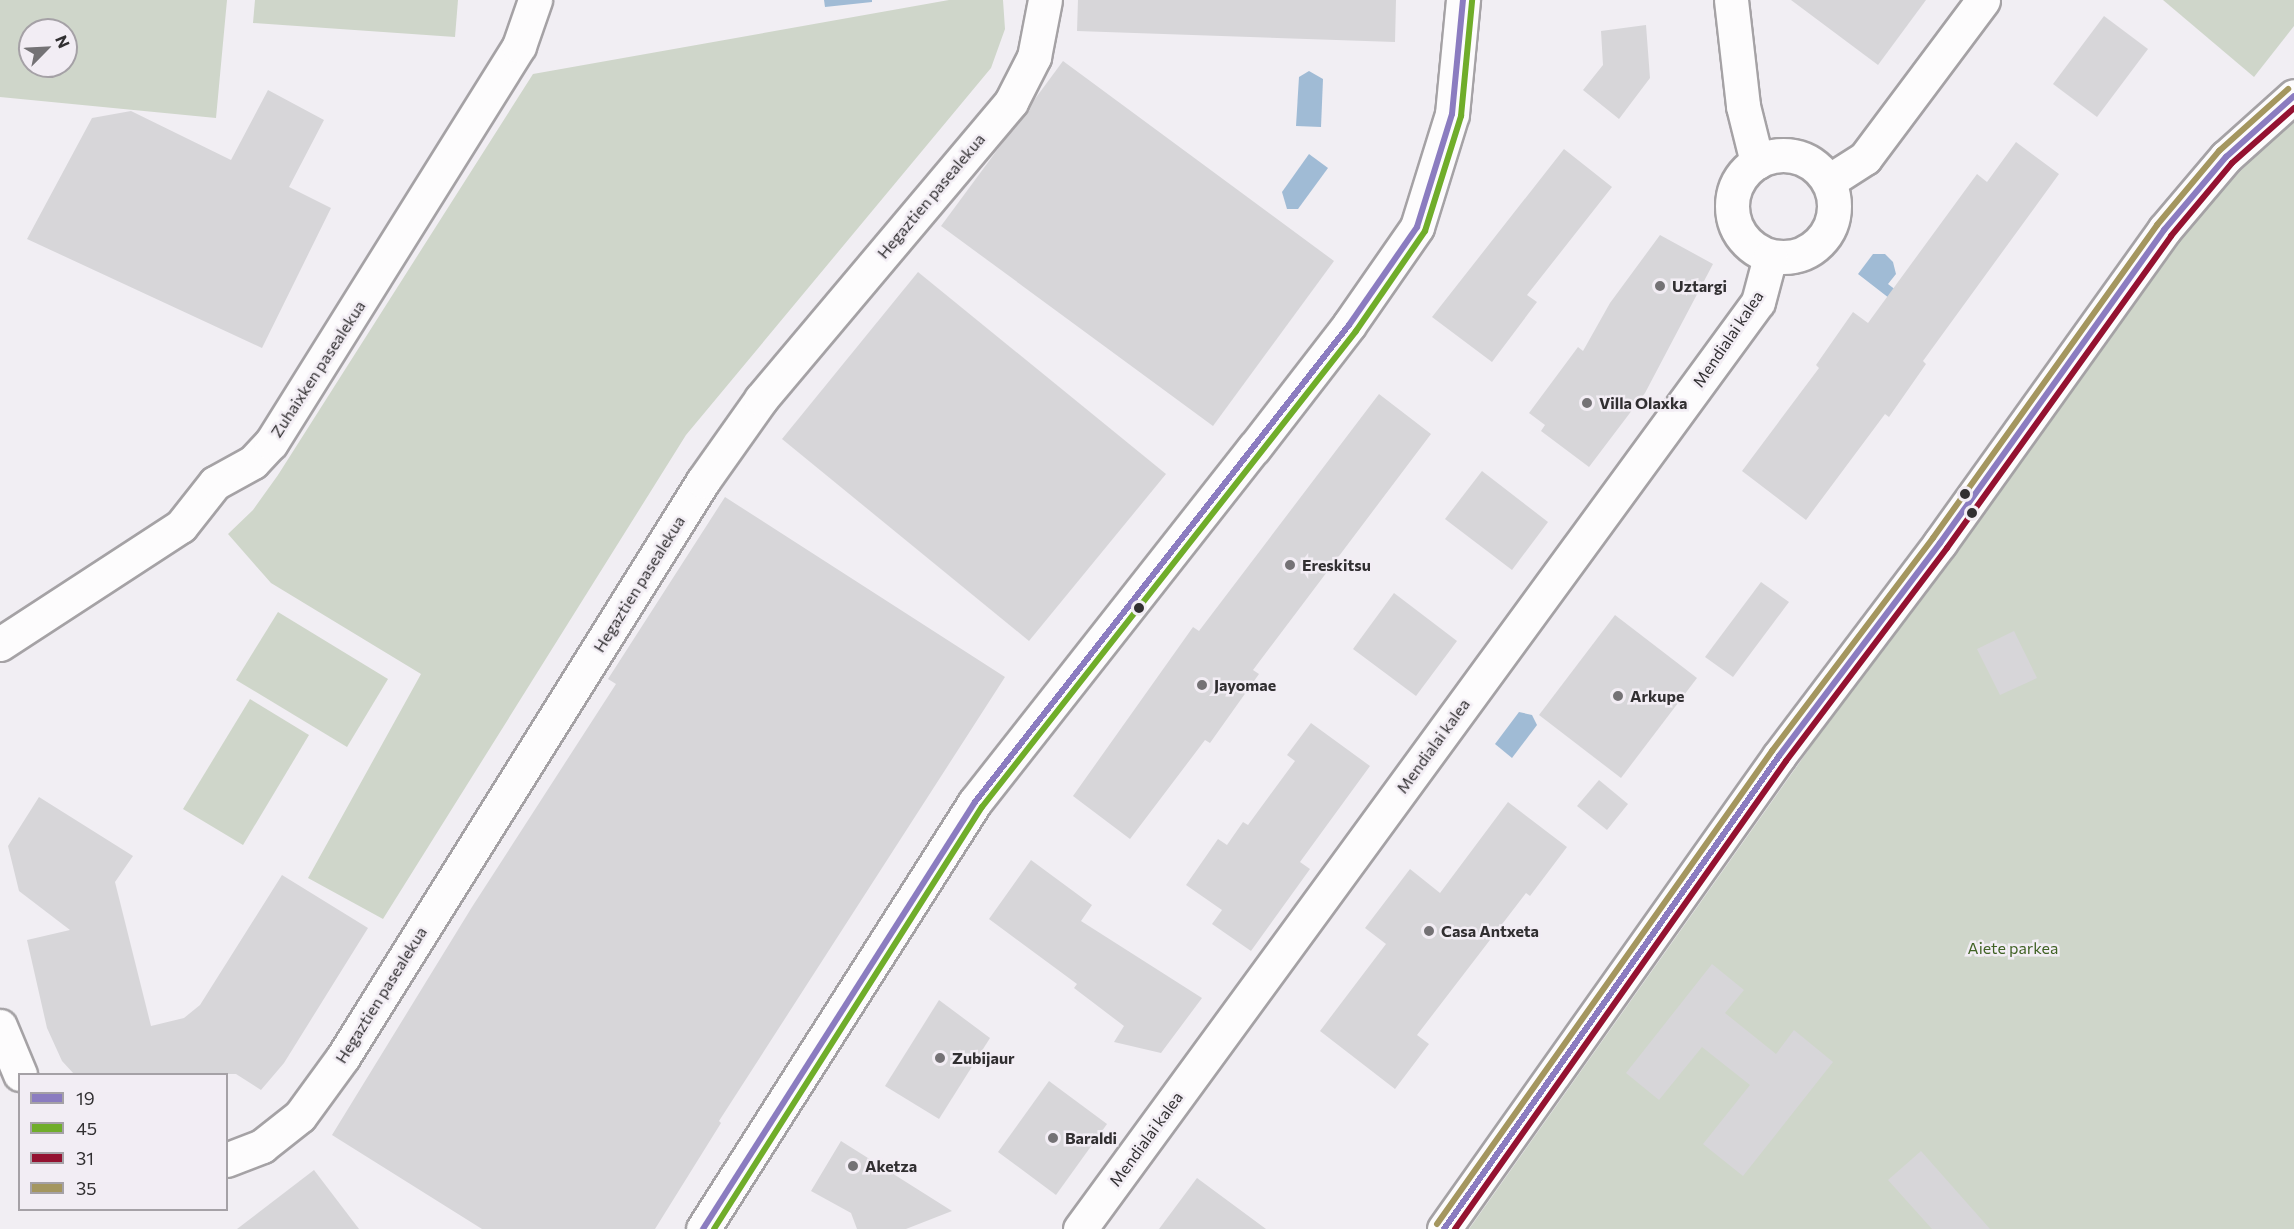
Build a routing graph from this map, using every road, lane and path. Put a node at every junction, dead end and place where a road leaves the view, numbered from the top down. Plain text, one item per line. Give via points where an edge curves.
1 (535, 0) edge
2 (1045, 0) edge
3 (1462, 0) edge
4 (1731, 0) edge
5 (1983, 0) edge
6 (2294, 96) edge
7 (1757, 162) junction
8 (1829, 182) junction
9 (1770, 257) junction
10 (0, 644) edge
11 (0, 1026) edge
12 (20, 1073) edge
13 (228, 1159) edge
14 (703, 1229) edge
15 (1080, 1229) edge
16 (1444, 1229) edge

1 - 10 street, Zuhaixken pasealekua via 519,46 271,443 253,462 215,483 181,526
2 - 13 street, Hegaztien pasealekua via 1034,57 1011,102 761,399 703,481 343,1057 300,1116 262,1146
3 - 14 street via 1452,114 1417,227 1349,325 975,802
4 - 7 street via 1743,106
5 - 8 street via 1865,158
6 - 16 street via 2226,158 2164,230 1940,543 1772,766
7 - 8 street via 1783,154 1797,157 1810,162
7 - 9 street via 1735,188 1734,222 1754,250
8 - 9 street via 1835,215 1829,231 1804,254
9 - 15 street, Mendialai kalea via 1758,302
11 - 12 street

